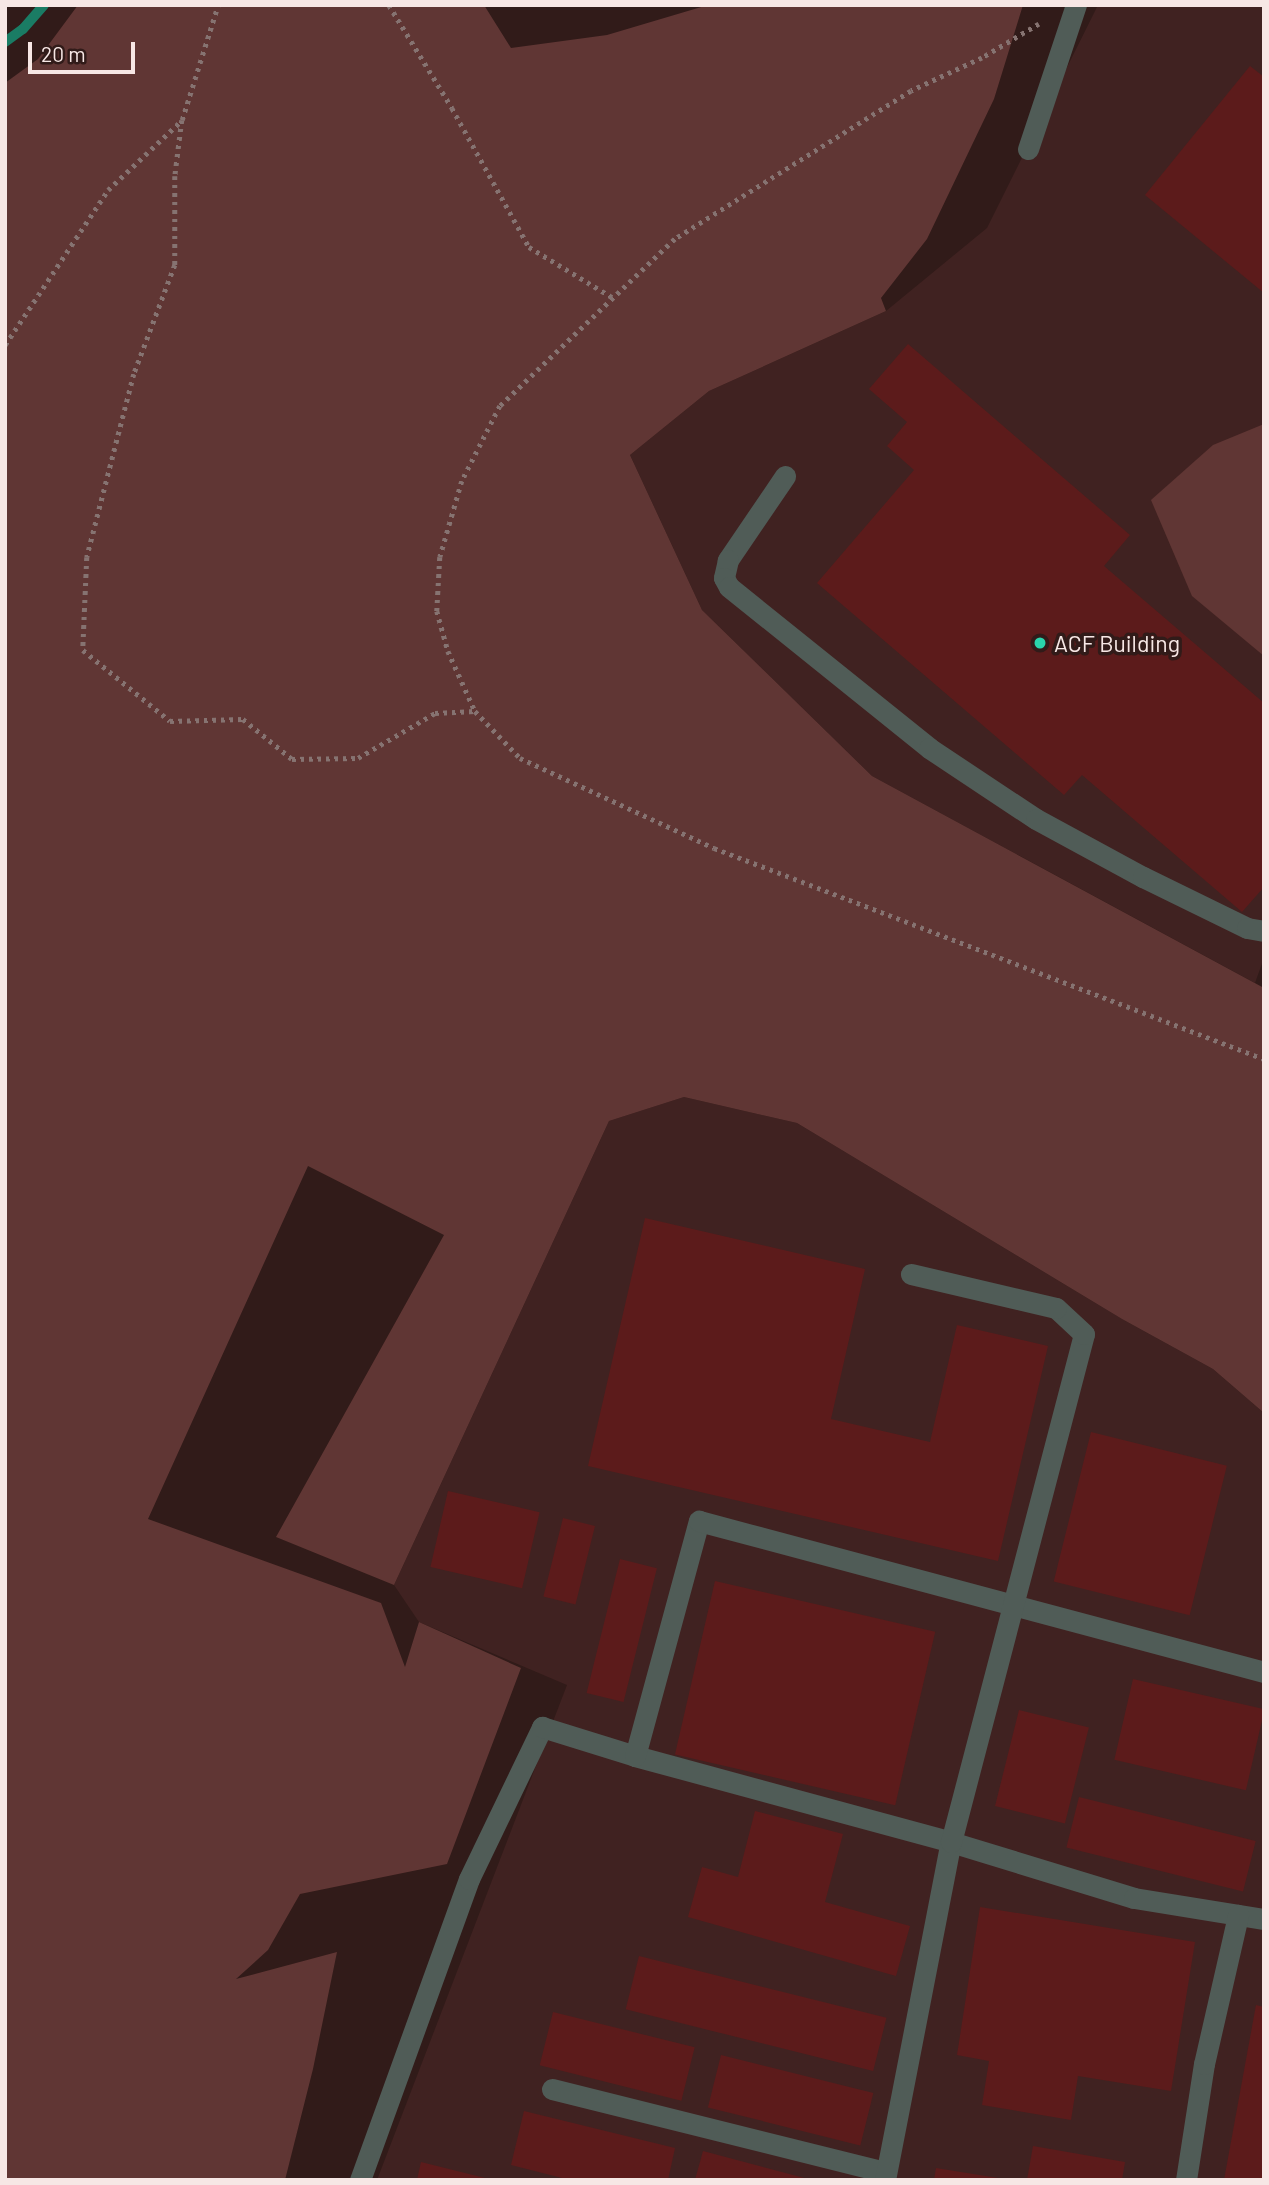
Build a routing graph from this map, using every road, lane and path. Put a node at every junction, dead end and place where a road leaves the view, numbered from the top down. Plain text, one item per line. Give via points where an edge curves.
1 (218, 5) edge
2 (389, 5) edge
3 (1076, 5) edge
4 (183, 120) junction
5 (1028, 149) dead end
6 (612, 297) dead end
7 (5, 345) edge
8 (785, 476) dead end
9 (475, 711) dead end
10 (1264, 931) edge
11 (911, 1274) dead end
12 (1014, 1608) junction
13 (1264, 1672) edge
14 (635, 1756) junction
15 (951, 1842) junction
16 (1238, 1915) junction
17 (1264, 1919) edge
18 (552, 2089) dead end
19 (885, 2176) edge
20 (360, 2180) edge
21 (1186, 2180) edge

1 - 4 path
2 - 6 path via 529,247
3 - 5 lane
4 - 7 path via 108,190
4 - 9 path via 175,176 175,265 134,374 87,557 83,650 170,721 243,719 292,759 358,758 435,713
8 - 10 lane via 724,568 729,587 929,748 1036,819 1143,877 1247,928
11 - 12 lane via 1056,1308 1084,1334
12 - 13 lane
12 - 14 lane via 699,1521
12 - 15 lane
14 - 15 lane
14 - 20 lane via 542,1727 469,1879
15 - 16 lane via 1133,1898
15 - 19 lane
16 - 17 lane
16 - 21 lane via 1204,2064
18 - 19 lane

